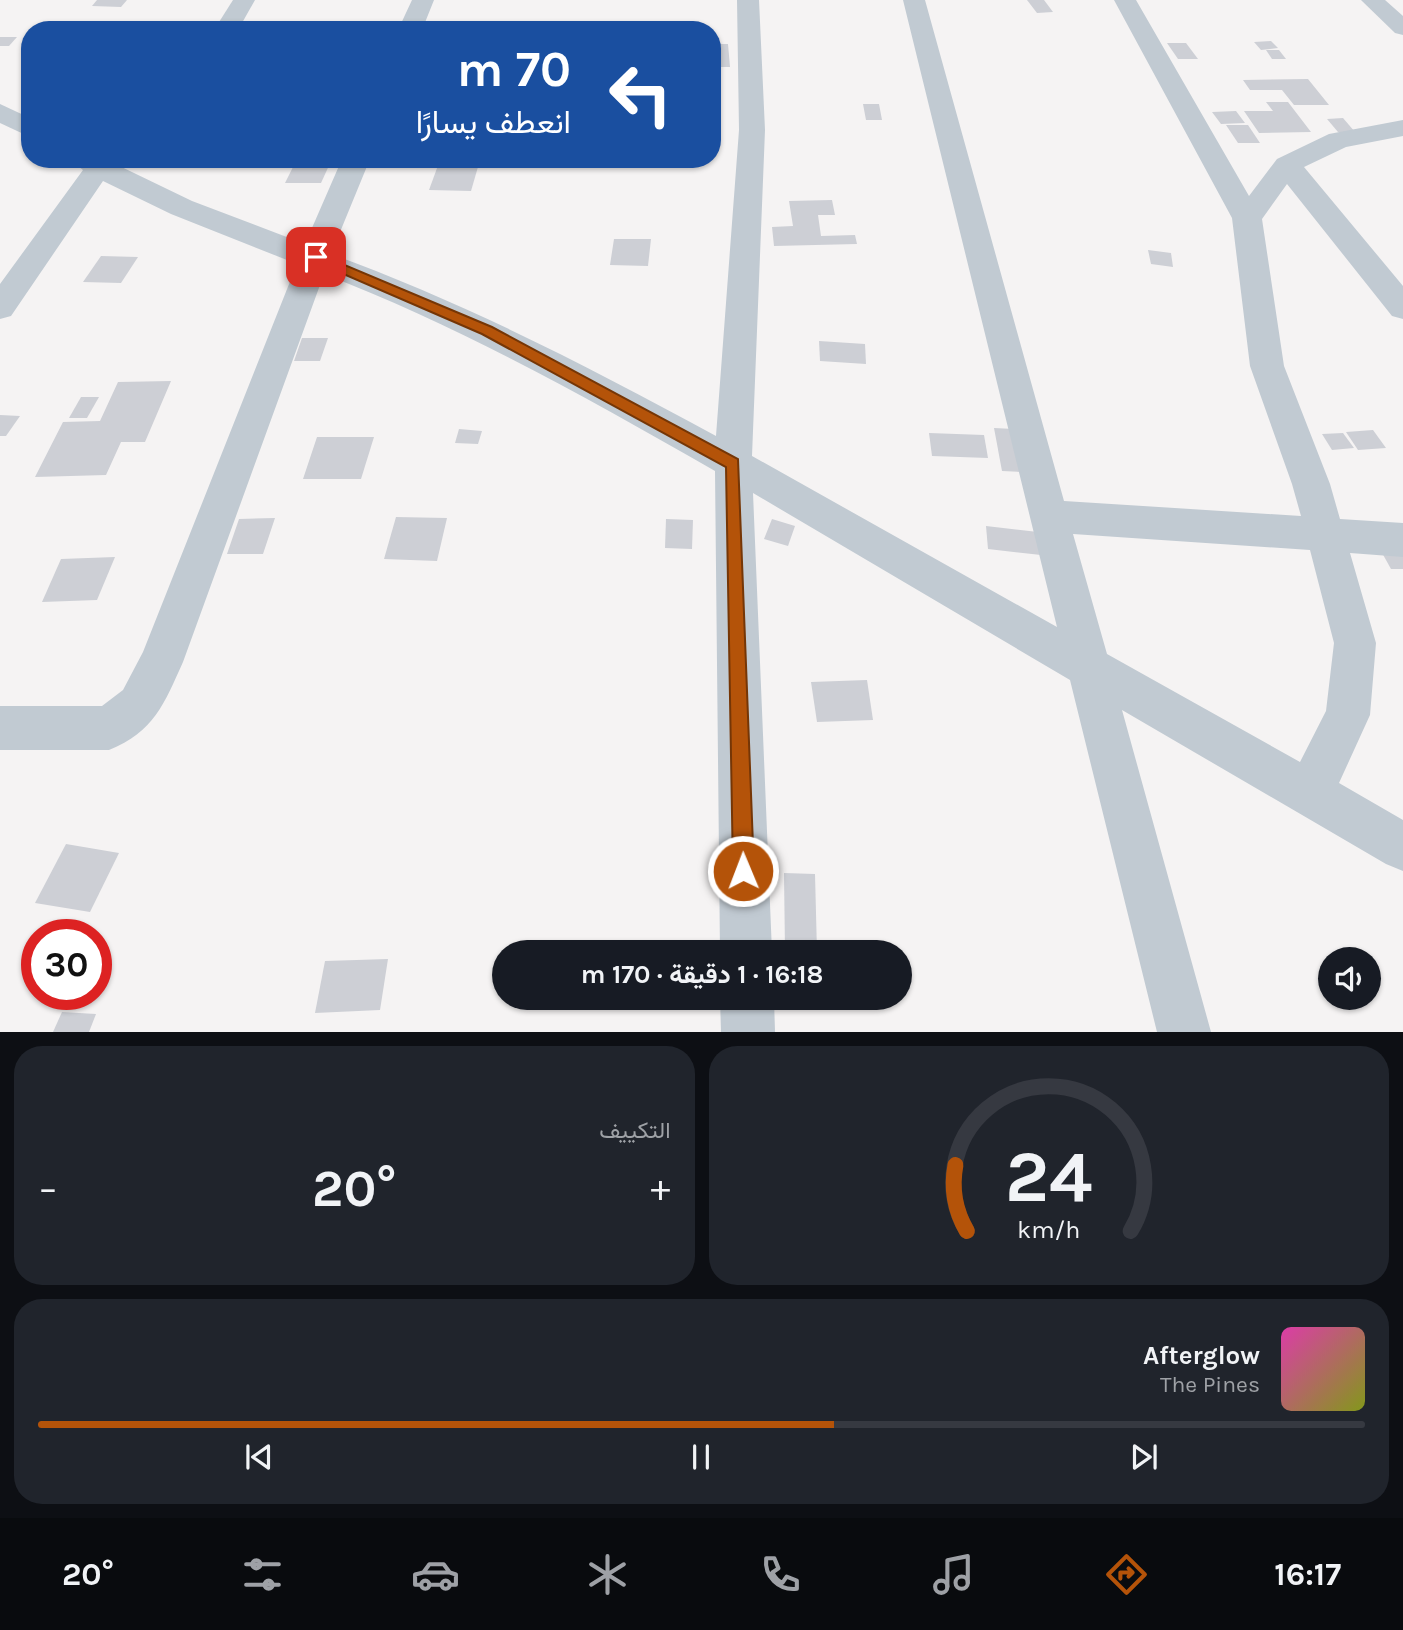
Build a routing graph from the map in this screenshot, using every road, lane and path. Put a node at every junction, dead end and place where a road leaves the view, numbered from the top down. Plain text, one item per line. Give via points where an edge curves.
1 (244, 0) edge
2 (423, 0) edge
3 (748, 0) edge
4 (914, 0) edge
5 (1125, 0) edge
6 (1372, 0) edge
7 (231, 21) edge
8 (414, 21) edge
9 (1403, 28) edge
10 (0, 112) edge
11 (21, 124) edge
12 (1403, 128) edge
13 (1287, 165) junction
14 (105, 168) edge
15 (111, 168) edge
16 (352, 168) edge
17 (1247, 218) junction
18 (316, 257) junction
19 (0, 308) edge
20 (1403, 308) edge
21 (733, 463) junction
22 (1049, 516) junction
23 (1325, 537) junction
24 (1403, 540) edge
25 (1088, 668) junction
26 (0, 728) edge
27 (1310, 792) junction
28 (1403, 847) edge
29 (746, 940) edge
30 (747, 1010) edge
31 (748, 1031) edge
32 (1185, 1031) edge

1 - 7 street
2 - 8 street
3 - 21 street via 752,130
4 - 22 street
5 - 17 street
6 - 9 street
10 - 11 street
12 - 13 street via 1338,140
13 - 17 street
13 - 20 street
14 - 19 street
15 - 18 street via 251,234
16 - 18 street
17 - 23 street via 1267,366 1311,484
18 - 21 street via 487,330
18 - 26 street via 161,662 139,705 109,729
21 - 25 street
21 - 29 street
22 - 23 street
22 - 25 street
23 - 24 street
23 - 27 street via 1355,643 1348,715
25 - 27 street
25 - 32 street
27 - 28 street
30 - 31 street

